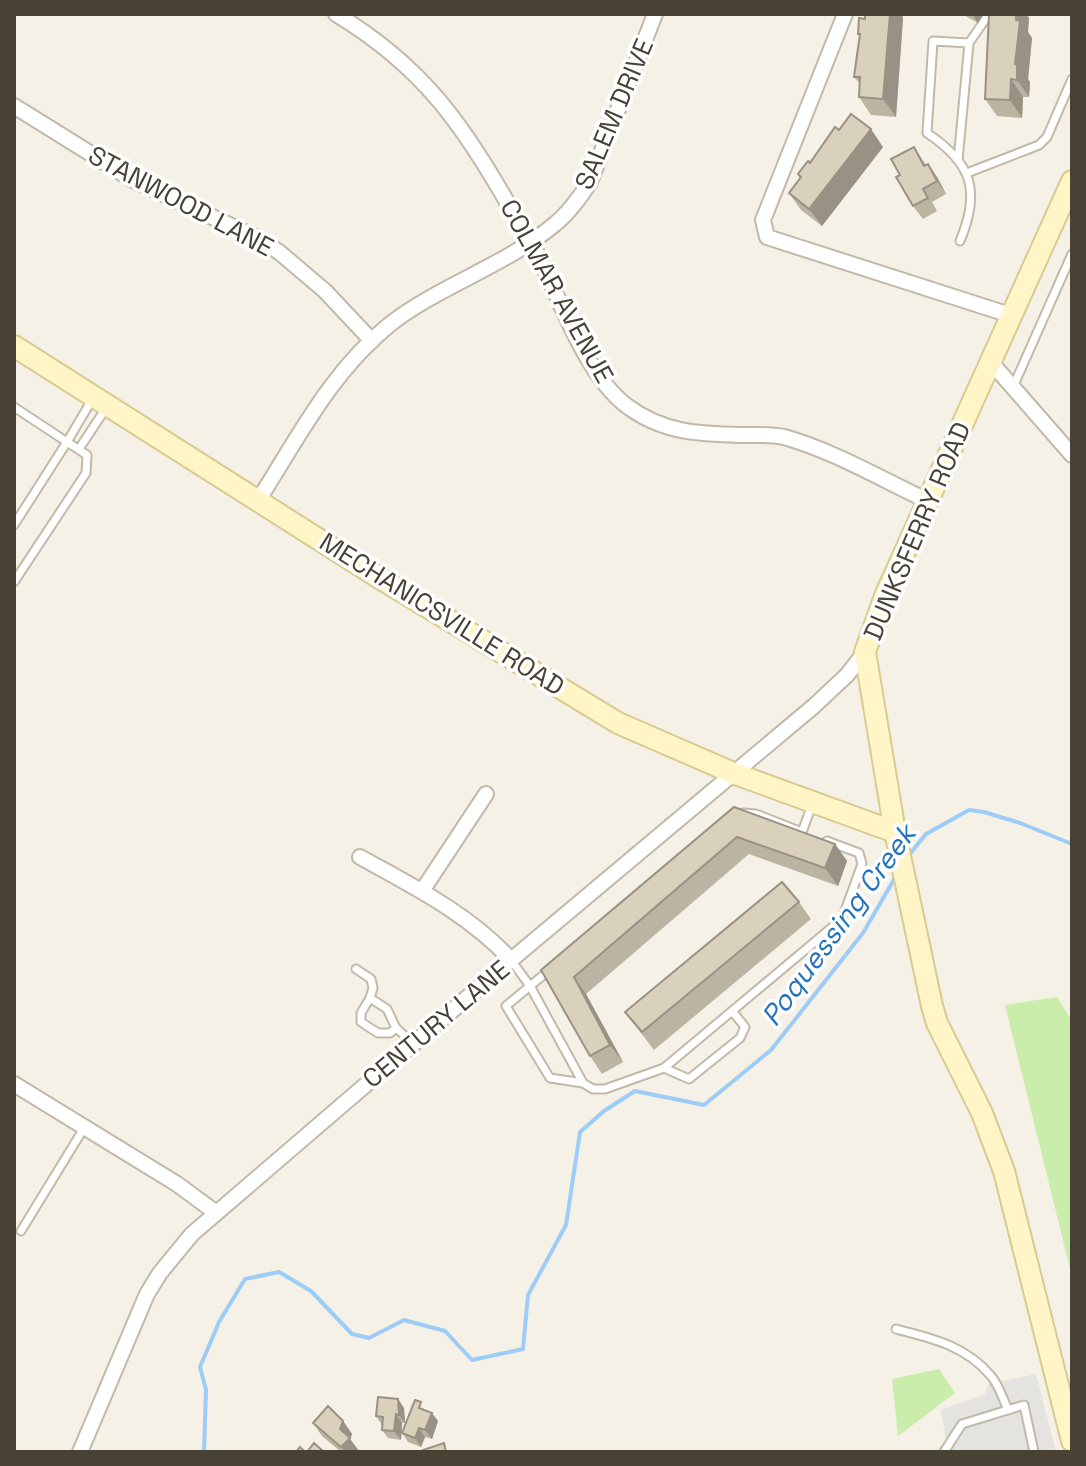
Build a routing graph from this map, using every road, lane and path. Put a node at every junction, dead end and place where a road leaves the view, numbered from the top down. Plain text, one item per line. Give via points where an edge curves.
1 (336, 14) edge
2 (655, 14) edge
3 (845, 14) edge
4 (989, 14) edge
5 (969, 43) junction
6 (1072, 79) edge
7 (14, 106) edge
8 (958, 160) junction
9 (967, 173) junction
10 (1072, 181) edge
11 (1065, 216) edge
12 (960, 241) dead end
13 (531, 242) junction
14 (1072, 256) edge
15 (1010, 315) junction
16 (372, 341) junction
17 (14, 346) edge
18 (990, 361) junction
19 (1013, 387) junction
20 (101, 401) junction
21 (14, 407) edge
22 (67, 442) junction
23 (79, 449) junction
24 (1072, 455) edge
25 (259, 499) junction
26 (928, 501) junction
27 (14, 504) edge
28 (23, 510) junction
29 (14, 525) edge
30 (14, 582) edge
31 (865, 652) junction
32 (733, 773) junction
33 (486, 794) dead end
34 (813, 803) junction
35 (734, 817) edge
36 (802, 832) junction
37 (897, 840) junction
38 (360, 857) dead end
39 (422, 891) junction
40 (511, 960) junction
41 (554, 966) edge
42 (356, 969) dead end
43 (530, 986) junction
44 (370, 998) junction
45 (732, 1011) junction
46 (396, 1028) junction
47 (413, 1043) junction
48 (664, 1068) junction
49 (583, 1083) junction
50 (14, 1084) edge
51 (85, 1126) junction
52 (215, 1212) junction
53 (21, 1231) dead end
54 (896, 1329) dead end
55 (1008, 1410) junction
56 (1072, 1441) edge
57 (80, 1452) edge
58 (944, 1452) edge
59 (1034, 1452) edge

1 - 13 street, COLMAR AVENUE via 397,56 441,101 485,162
2 - 13 street, SALEM DRIVE via 590,182 558,222
3 - 15 street via 763,220 767,237
4 - 5 lane
5 - 8 lane
5 - 8 lane via 933,41 927,133
6 - 9 lane via 1039,145
7 - 16 street, STANWOOD LANE via 133,180 279,252
8 - 9 lane
9 - 12 lane via 972,215
10 - 11 street, DUNKSFERRY ROAD
11 - 15 street, DUNKSFERRY ROAD
13 - 16 street, SALEM DRIVE via 416,307
13 - 26 street, COLMAR AVENUE via 586,353 617,396 649,420 684,432 782,437
14 - 19 lane
15 - 18 street, DUNKSFERRY ROAD
16 - 25 street, SALEM DRIVE via 323,395
17 - 20 street, MECHANICSVILLE ROAD
18 - 19 street
18 - 26 street, DUNKSFERRY ROAD
19 - 24 street
20 - 22 lane
20 - 23 lane
20 - 25 street, MECHANICSVILLE ROAD
21 - 22 lane
22 - 23 lane
22 - 28 lane
23 - 30 lane via 87,455 86,473
25 - 32 street, MECHANICSVILLE ROAD via 618,723
26 - 31 street, DUNKSFERRY ROAD
27 - 28 lane
28 - 29 lane
31 - 32 street, CENTURY LANE via 814,706
31 - 37 street, DUNKSFERRY ROAD
32 - 34 street, MECHANICSVILLE ROAD
32 - 40 street, CENTURY LANE
33 - 39 street
34 - 36 lane
34 - 37 street, MECHANICSVILLE ROAD
35 - 36 lane via 756,814
36 - 45 lane via 859,853 862,864 842,919
37 - 56 street, DUNKSFERRY ROAD via 937,1023 1004,1171
38 - 39 street
39 - 40 street via 483,932
40 - 43 lane
40 - 47 street, CENTURY LANE
41 - 43 lane
42 - 44 lane via 371,979
43 - 49 lane
43 - 49 lane via 506,1006 550,1078
44 - 46 lane via 387,1009
44 - 46 lane via 361,1022 378,1033
45 - 48 lane
45 - 48 lane via 745,1027 740,1038 689,1079
46 - 47 lane
47 - 52 street, CENTURY LANE
48 - 49 lane via 605,1089
50 - 51 street
51 - 52 street
51 - 53 lane
52 - 57 street, CENTURY LANE via 147,1294
54 - 55 lane via 942,1341 969,1355 993,1377
55 - 58 lane via 962,1424
55 - 59 lane via 1024,1405

